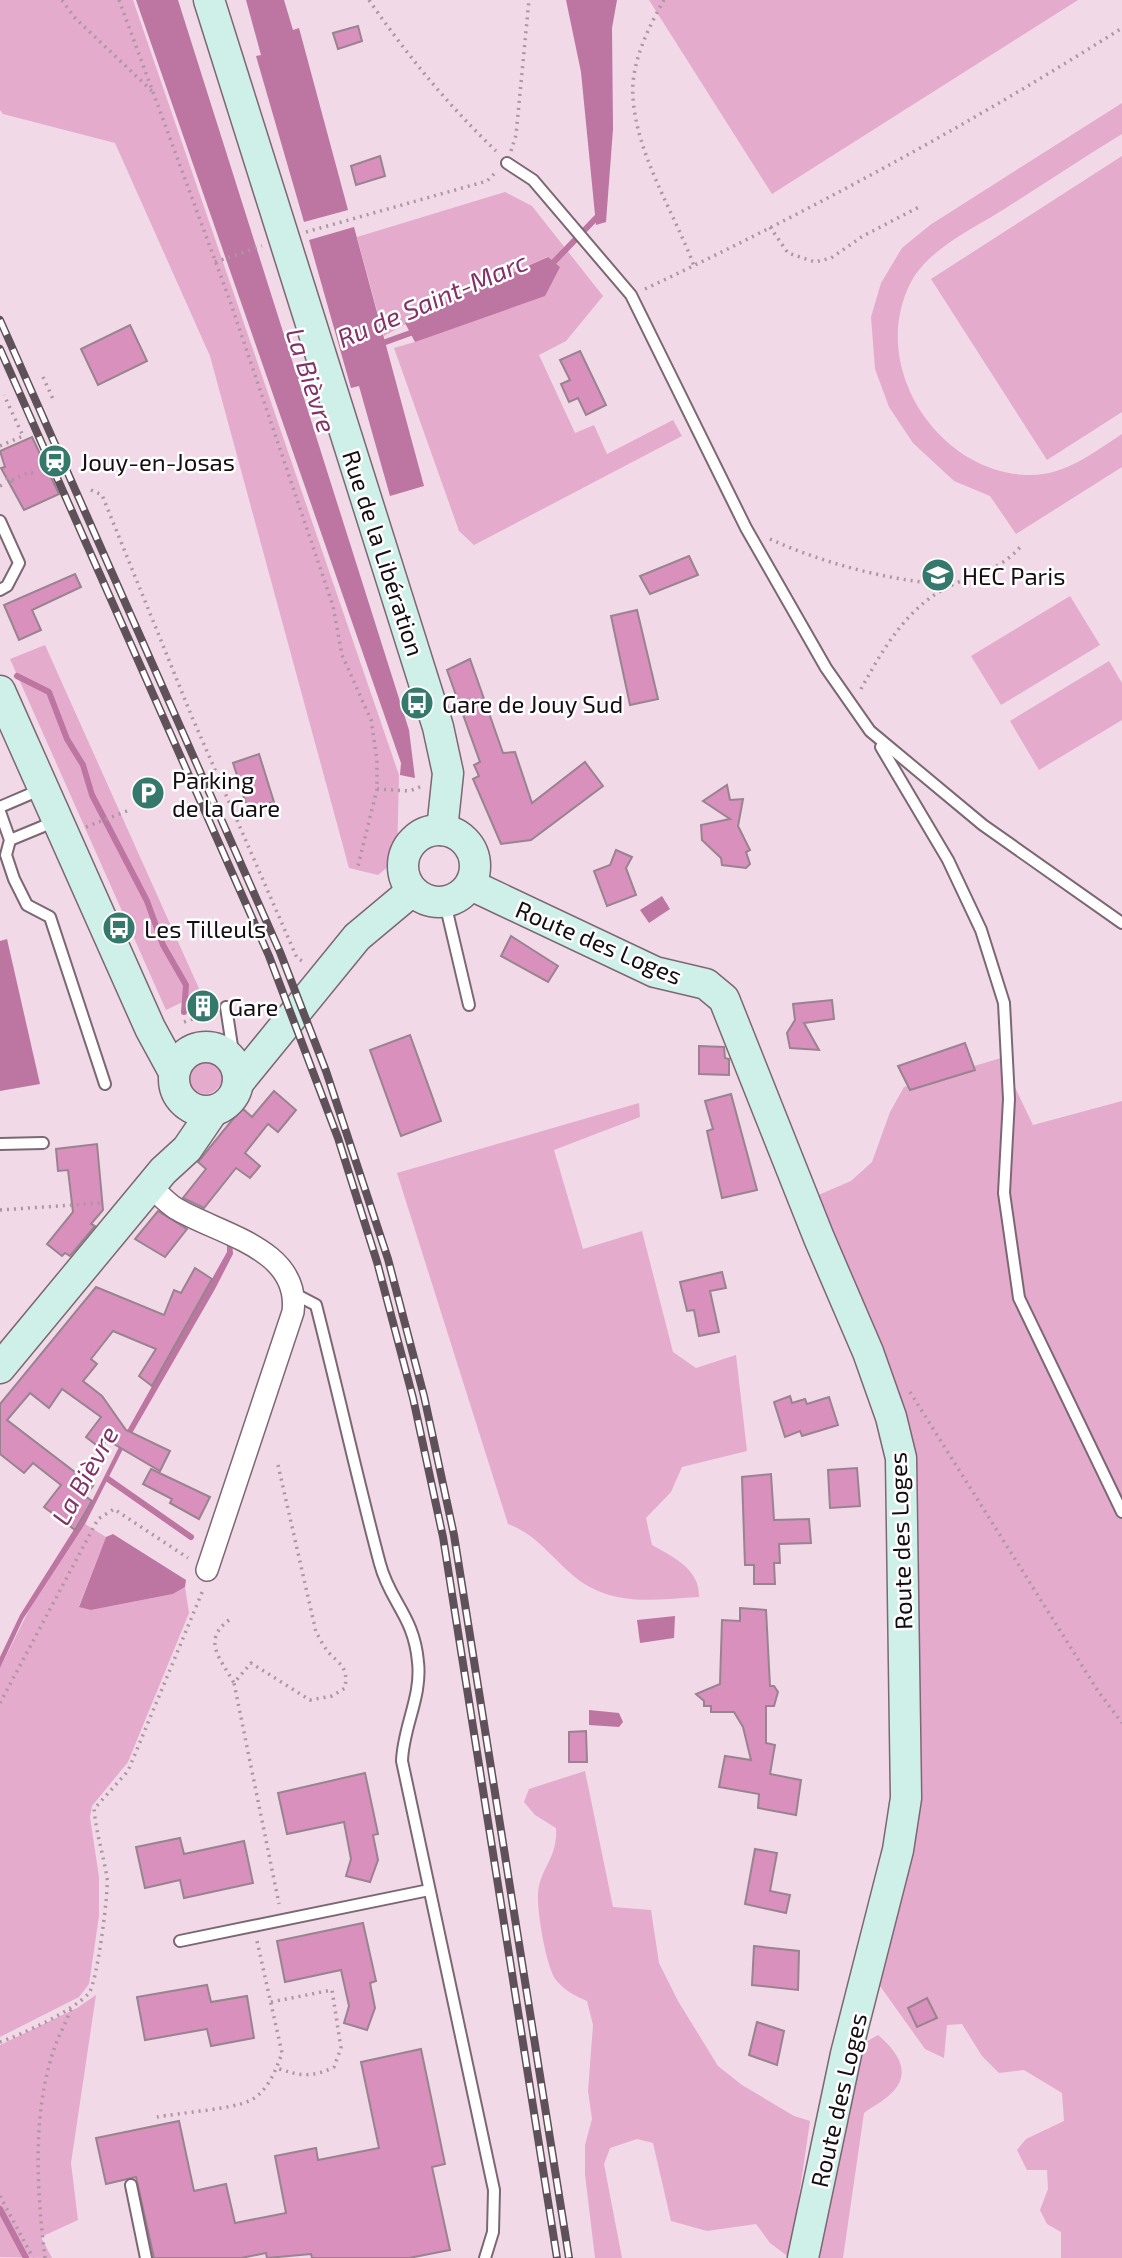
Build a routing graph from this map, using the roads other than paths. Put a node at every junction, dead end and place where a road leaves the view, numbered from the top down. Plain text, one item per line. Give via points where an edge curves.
1 (209, 0) edge
2 (508, 163) road end
3 (0, 521) edge
4 (0, 590) edge
5 (0, 691) edge
6 (870, 731) junction
7 (38, 791) junction
8 (0, 807) edge
9 (0, 812) edge
10 (61, 825) junction
11 (442, 830) junction
12 (10, 840) junction
13 (471, 885) junction
14 (412, 891) junction
15 (445, 903) junction
16 (1122, 923) edge
17 (469, 1005) dead end
18 (141, 1006) junction
19 (226, 1007) dead end
20 (293, 1016) junction
21 (218, 1048) junction
22 (174, 1072) junction
23 (238, 1083) junction
24 (105, 1084) dead end
25 (181, 1101) junction
26 (213, 1111) junction
27 (43, 1143) dead end
28 (0, 1144) edge
29 (157, 1179) junction
30 (295, 1294) junction
31 (0, 1368) edge
32 (1122, 1512) edge
33 (207, 1570) road end
34 (429, 1890) junction
35 (180, 1941) dead end
36 (131, 2185) dead end
37 (146, 2258) edge
38 (485, 2258) edge
39 (803, 2258) edge

1 - 11 main road, Rue de la Libération via 273,243 324,365 430,700 448,773
2 - 6 lane via 533,180 631,295 746,528
3 - 4 lane via 19,564
5 - 7 main road
6 - 16 lane via 983,825
6 - 32 lane via 909,790 981,930 1004,1003 1009,1099 1004,1193 1019,1298
7 - 8 lane
7 - 10 main road
9 - 12 lane
10 - 12 lane
10 - 18 main road
11 - 13 main road via 462,837 474,854
11 - 14 main road via 415,838 404,854 403,873
12 - 24 lane via 6,855 14,879 27,905 50,917
13 - 15 main road
13 - 39 main road, Route des Loges via 655,972 706,984 724,999 868,1352 901,1458 906,1798 898,1850 846,2054
14 - 15 main road via 427,901
14 - 20 main road via 357,937
15 - 17 lane
18 - 21 main road
18 - 22 main road
19 - 21 lane
20 - 21 main road
20 - 23 main road
21 - 22 main road via 182,1057
21 - 23 main road via 234,1064
22 - 25 main road
23 - 26 main road via 228,1103
25 - 26 main road via 192,1109
25 - 29 main road
26 - 29 main road via 187,1149
27 - 28 lane
29 - 30 street via 174,1208 267,1254
29 - 31 main road
30 - 33 street via 293,1312
30 - 34 lane via 316,1305 380,1567 415,1636 419,1666 416,1701 402,1760
34 - 35 lane
34 - 38 lane via 494,2190 493,2232
36 - 37 lane

